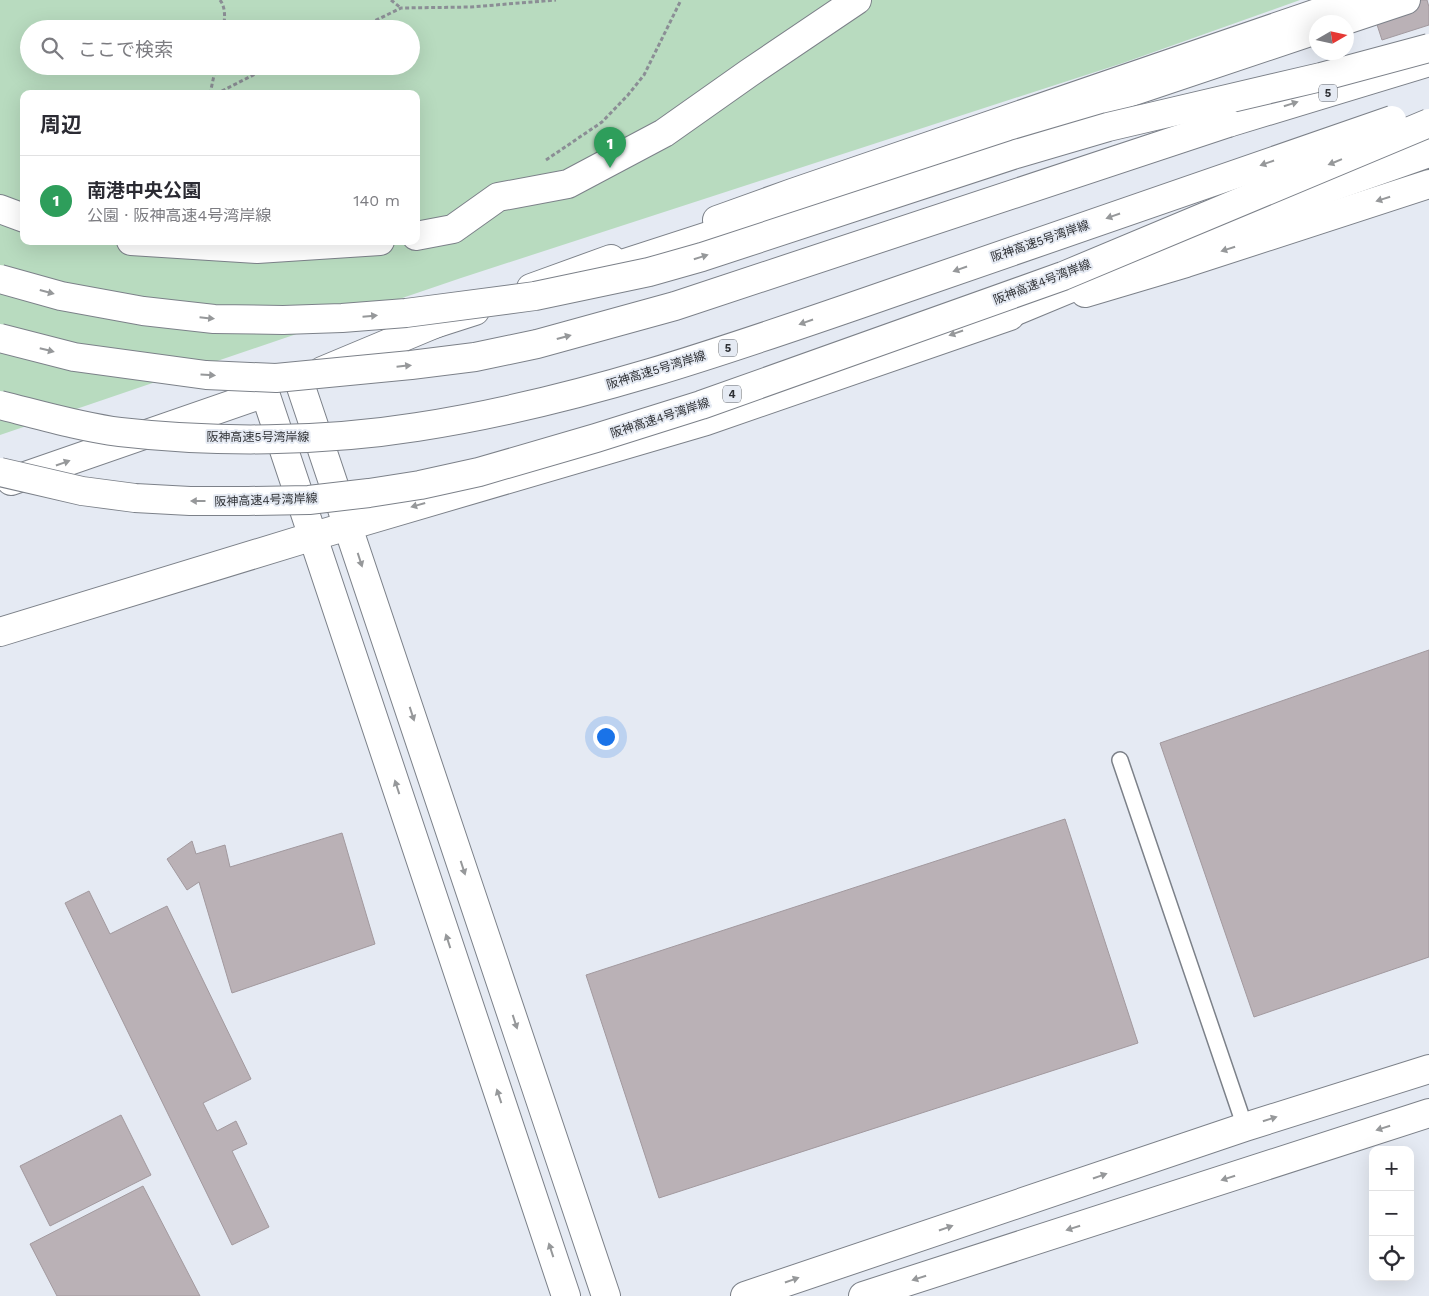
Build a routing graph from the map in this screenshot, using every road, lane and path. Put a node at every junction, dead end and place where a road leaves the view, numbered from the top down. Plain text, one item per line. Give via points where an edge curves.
1 (220, 0) edge
2 (226, 0) edge
3 (391, 0) edge
4 (556, 0) edge
5 (681, 0) edge
6 (857, 0) edge
7 (1355, 0) edge
8 (1406, 0) edge
9 (224, 5) junction
10 (401, 8) junction
11 (1354, 17) edge
12 (224, 20) edge
13 (376, 20) edge
14 (1309, 32) edge
15 (1429, 48) edge
16 (1429, 62) edge
17 (214, 75) edge
18 (253, 75) edge
19 (211, 90) edge
20 (224, 90) edge
21 (1429, 107) edge
22 (1429, 123) edge
23 (1429, 153) edge
24 (540, 164) dead end
25 (1429, 184) edge
26 (0, 209) edge
27 (20, 216) edge
28 (420, 235) edge
29 (194, 245) edge
30 (318, 245) edge
31 (0, 279) edge
32 (987, 323) junction
33 (422, 328) junction
34 (0, 338) edge
35 (299, 381) junction
36 (265, 394) junction
37 (0, 405) edge
38 (0, 472) edge
39 (0, 484) edge
40 (349, 525) junction
41 (314, 536) junction
42 (0, 632) edge
43 (1120, 760) dead end
44 (1429, 1069) edge
45 (1429, 1113) edge
46 (1245, 1127) junction
47 (566, 1296) edge
48 (606, 1296) edge
49 (746, 1296) edge
50 (863, 1296) edge

1 - 9 path
2 - 9 path
3 - 10 path
4 - 10 path via 471,7
5 - 24 path via 644,75 628,96 602,122
6 - 28 main road via 664,133 568,184 498,196 453,229
7 - 33 main road via 792,193
8 - 11 main road
9 - 12 path
10 - 13 path
14 - 33 main road via 801,206
31 -> 15 main road, bridge via 62,296 143,311 214,319 342,318 535,296 639,275 693,260 1108,127
34 -> 16 main road, 5, bridge via 74,357 206,375 276,378 475,356 537,344 675,306 1228,123
17 - 19 path
18 - 20 path
21 -> 37 main road, 阪神高速5号湾岸線 / 5, bridge via 758,339 569,395 487,415 346,436 194,438 118,432
22 -> 38 main road, 阪神高速4号湾岸線 / 4, bridge via 1036,285 701,405 479,472 369,493 309,500 248,501 135,498 82,491
23 - 32 main road via 1146,257
25 -> 32 main road
26 - 27 main road
29 - 30 main road via 257,249
32 -> 40 main road via 706,421
33 - 35 main road
35 - 36 main road
35 - 40 main road
39 -> 36 main road
36 - 41 main road
40 - 41 main road
40 -> 48 main road
41 - 42 main road
47 -> 41 main road
43 - 46 lane
46 -> 44 main road
45 -> 50 main road
49 -> 46 main road

